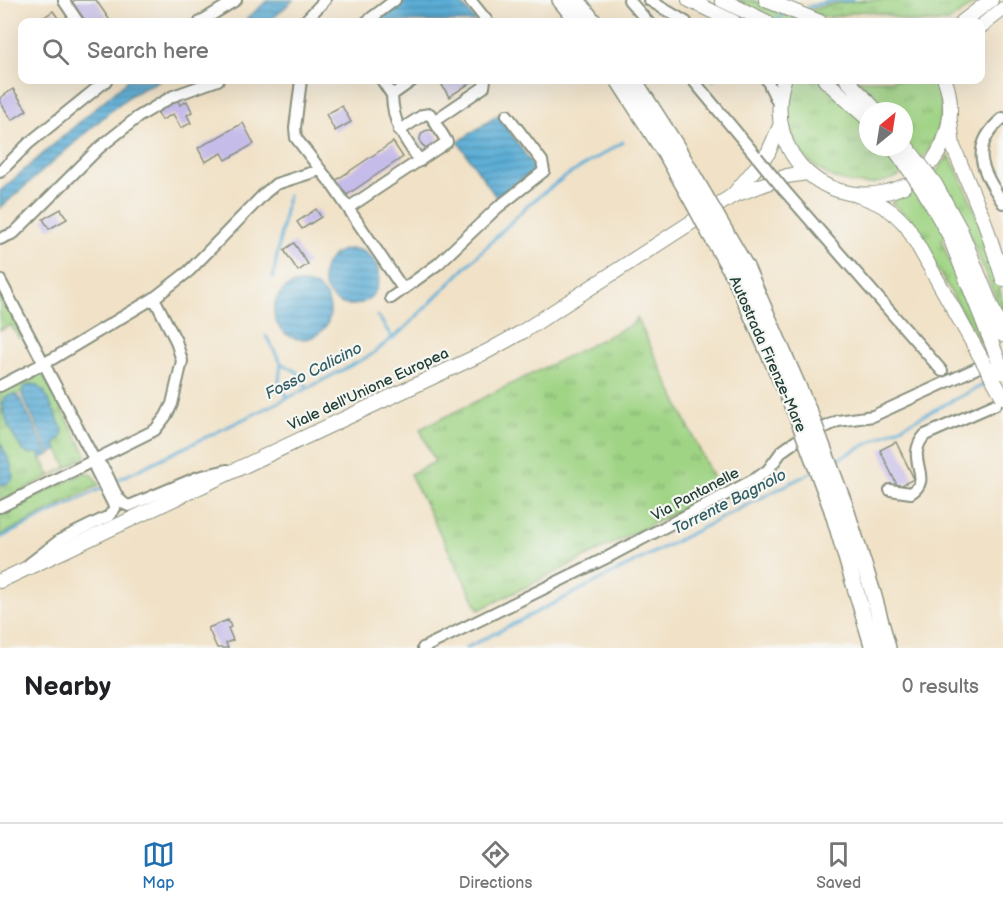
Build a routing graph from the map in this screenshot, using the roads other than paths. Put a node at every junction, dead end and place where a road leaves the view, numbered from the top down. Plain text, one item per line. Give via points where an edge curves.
1 (236, 0) edge
2 (325, 0) edge
3 (395, 0) edge
4 (470, 0) edge
5 (561, 0) edge
6 (577, 0) edge
7 (629, 0) edge
8 (649, 0) edge
9 (689, 0) edge
10 (722, 0) edge
11 (766, 0) edge
12 (788, 0) edge
13 (991, 0) edge
14 (64, 1) edge
15 (1003, 9) edge
16 (802, 15) junction
17 (75, 18) edge
18 (207, 18) edge
19 (308, 18) edge
20 (371, 18) edge
21 (484, 18) edge
22 (575, 18) edge
23 (591, 18) edge
24 (645, 18) edge
25 (679, 18) edge
26 (726, 18) edge
27 (758, 18) edge
28 (810, 18) edge
29 (967, 18) edge
30 (985, 24) edge
31 (102, 84) edge
32 (207, 84) edge
33 (301, 84) edge
34 (385, 84) edge
35 (407, 84) edge
36 (484, 84) edge
37 (621, 84) edge
38 (637, 84) edge
39 (696, 84) edge
40 (769, 84) edge
41 (783, 84) edge
42 (829, 84) edge
43 (851, 84) edge
44 (947, 84) edge
45 (392, 95) junction
46 (868, 102) edge
47 (779, 105) junction
48 (859, 111) edge
49 (507, 115) dead end
50 (1003, 118) edge
51 (434, 121) junction
52 (950, 121) junction
53 (780, 126) junction
54 (399, 131) junction
55 (913, 154) edge
56 (899, 156) edge
57 (420, 161) junction
58 (933, 161) dead end
59 (320, 171) junction
60 (0, 172) edge
61 (807, 172) junction
62 (904, 186) dead end
63 (857, 195) junction
64 (732, 196) junction
65 (700, 200) junction
66 (1003, 203) edge
67 (348, 208) junction
68 (954, 232) junction
69 (0, 240) edge
70 (1003, 279) edge
71 (0, 280) edge
72 (403, 289) junction
73 (154, 298) junction
74 (391, 298) dead end
75 (1003, 335) edge
76 (979, 362) junction
77 (43, 363) junction
78 (942, 371) dead end
79 (1003, 372) edge
80 (0, 386) edge
81 (1000, 400) edge
82 (95, 461) junction
83 (242, 468) junction
84 (890, 490) dead end
85 (116, 501) junction
86 (838, 506) junction
87 (0, 507) edge
88 (24, 568) junction
89 (0, 580) edge
90 (423, 648) edge
91 (873, 648) edge
92 (888, 648) edge

1 - 18 street
2 - 19 street
3 - 20 street
4 - 21 street
5 - 22 highway
6 - 23 highway
7 - 24 street
8 - 25 street
9 - 26 main road
10 - 27 main road
11 - 16 main road
12 - 16 street
13 - 29 main road
14 - 17 street
15 - 30 main road
16 - 28 main road
31 - 60 street via 29,143
32 - 69 street via 173,96 138,117 99,148 14,233
33 - 59 street via 295,132
34 - 45 street
35 - 45 street
36 - 51 street
37 - 65 highway, Autostrada Firenze-Mare
38 - 65 highway, Autostrada Firenze-Mare via 675,144
39 - 78 street, bridge
40 - 47 street
41 - 47 main road, Viale dell'Unione Europea
42 - 48 main road
43 - 46 main road
44 - 52 main road
45 - 54 street
47 - 53 main road, Viale dell'Unione Europea
49 - 72 street via 542,161 544,171 497,208 438,264
50 - 66 street via 983,143 981,163
51 - 54 street via 427,114
51 - 57 street via 447,142
52 - 58 main road
52 - 70 main road via 953,146
53 - 61 main road, Viale dell'Unione Europea via 790,152
53 - 64 main road, Viale dell'Unione Europea via 768,153
54 - 57 street
55 - 68 main road, bridge via 935,184
56 - 68 main road, bridge
57 - 67 street
59 - 67 street
59 - 73 street via 269,189 189,272
61 - 63 main road, Viale dell'Unione Europea via 830,188
61 - 64 main road, Viale dell'Unione Europea
62 - 63 main road, Viale dell'Unione Europea
63 - 76 main road via 881,203 908,228
64 - 83 main road, Viale dell'Unione Europea via 488,351
65 - 86 highway, Autostrada Firenze-Mare, bridge via 715,228 746,267
67 - 72 street
68 - 75 main road
68 - 79 main road, bridge
71 - 77 street
72 - 74 street
73 - 77 street
73 - 82 street via 182,362 172,404 155,430
76 - 81 main road, bridge
76 - 90 street, Via Pantanelle via 873,416 838,421 796,441 755,479
77 - 80 street
77 - 82 street
81 - 84 street via 925,435 915,457 921,478 919,486 911,493
82 - 85 street via 95,468
82 - 87 street
83 - 85 street via 198,477 133,506
83 - 88 main road, Viale dell'Unione Europea
85 - 88 street via 110,516 60,540
86 - 91 highway, Autostrada Firenze-Mare
86 - 92 highway, Autostrada Firenze-Mare via 873,593
88 - 89 main road, Viale dell'Unione Europea

